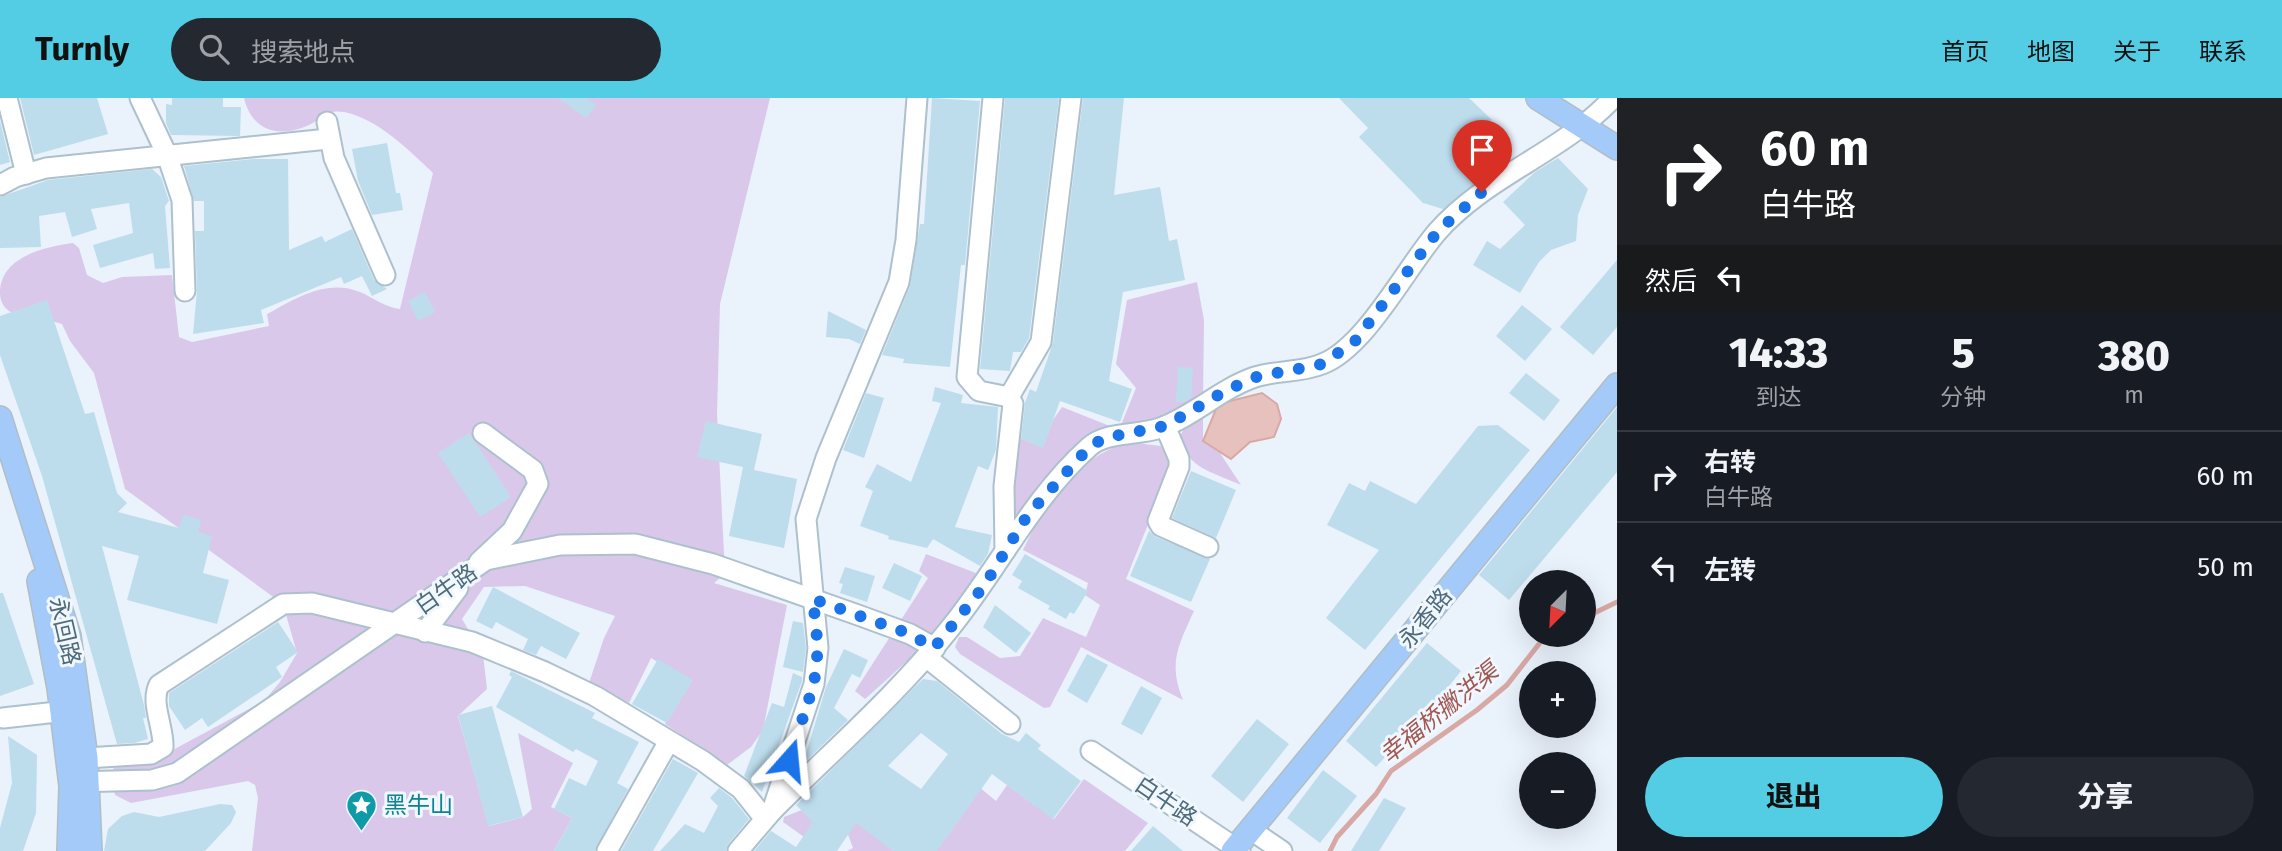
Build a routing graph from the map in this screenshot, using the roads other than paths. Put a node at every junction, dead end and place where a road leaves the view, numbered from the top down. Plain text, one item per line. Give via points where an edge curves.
1 (7, 98) edge
2 (140, 98) edge
3 (917, 98) edge
4 (993, 98) edge
5 (1071, 98) edge
6 (1538, 98) edge
7 (1613, 98) edge
8 (1581, 126) junction
9 (1617, 148) edge
10 (167, 155) junction
11 (26, 174) junction
12 (0, 185) edge
13 (385, 275) dead end
14 (184, 291) dead end
15 (1617, 385) edge
16 (1009, 397) junction
17 (0, 418) edge
18 (1165, 426) junction
19 (483, 433) dead end
20 (0, 466) edge
21 (1208, 547) dead end
22 (1005, 553) junction
23 (472, 570) junction
24 (813, 599) junction
25 (394, 625) junction
26 (425, 632) junction
27 (930, 653) junction
28 (71, 710) junction
29 (3, 718) dead end
30 (1010, 724) dead end
31 (669, 741) junction
32 (1091, 751) dead end
33 (86, 758) junction
34 (79, 781) junction
35 (772, 811) junction
36 (1251, 830) junction
37 (1236, 850) edge
38 (69, 851) edge
39 (90, 851) edge
40 (607, 851) edge
41 (738, 851) edge
42 (1282, 851) edge

1 - 11 street
2 - 10 street
3 - 24 street via 899,282 826,458 806,519
4 - 16 street via 967,377 978,391
5 - 16 street via 1041,342
6 - 8 main road
7 - 8 street
8 - 9 main road
8 - 18 street via 1482,192 1438,231 1356,340 1323,364 1256,377
10 - 11 street
10 - 13 street via 327,130 348,194
10 - 14 street via 182,200
11 - 12 street
15 - 36 main road, 永香路
16 - 22 street via 1013,404 1005,473
17 - 28 main road, 永回路 via 69,636
18 - 21 street via 1179,467 1158,521
18 - 22 street via 1091,445 1027,516
19 - 23 street via 533,470 538,484 512,531
20 - 28 main road, 永回路 via 41,586
22 - 27 street
23 - 24 street, 白牛路 via 486,560 560,545 635,544 713,564
23 - 25 street, 白牛路
23 - 26 street
24 - 27 street, 白牛路 via 910,634
24 - 35 street via 818,648 814,684
25 - 26 street
25 - 33 street via 312,603 284,604 159,685 155,694 163,747 151,754
25 - 34 street, 白牛路 via 177,773 152,780
26 - 31 street via 472,642 545,672
27 - 30 street, 白牛路
27 - 35 street
28 - 29 street
28 - 33 main road, 永回路
28 - 34 main road, 永回路
31 - 35 street via 741,789 761,814
31 - 40 street
32 - 37 street, 白牛路
33 - 34 main road, 永回路
34 - 38 main road, 永回路
34 - 39 main road, 永回路
35 - 41 street
36 - 37 main road, 永香路
36 - 42 street

